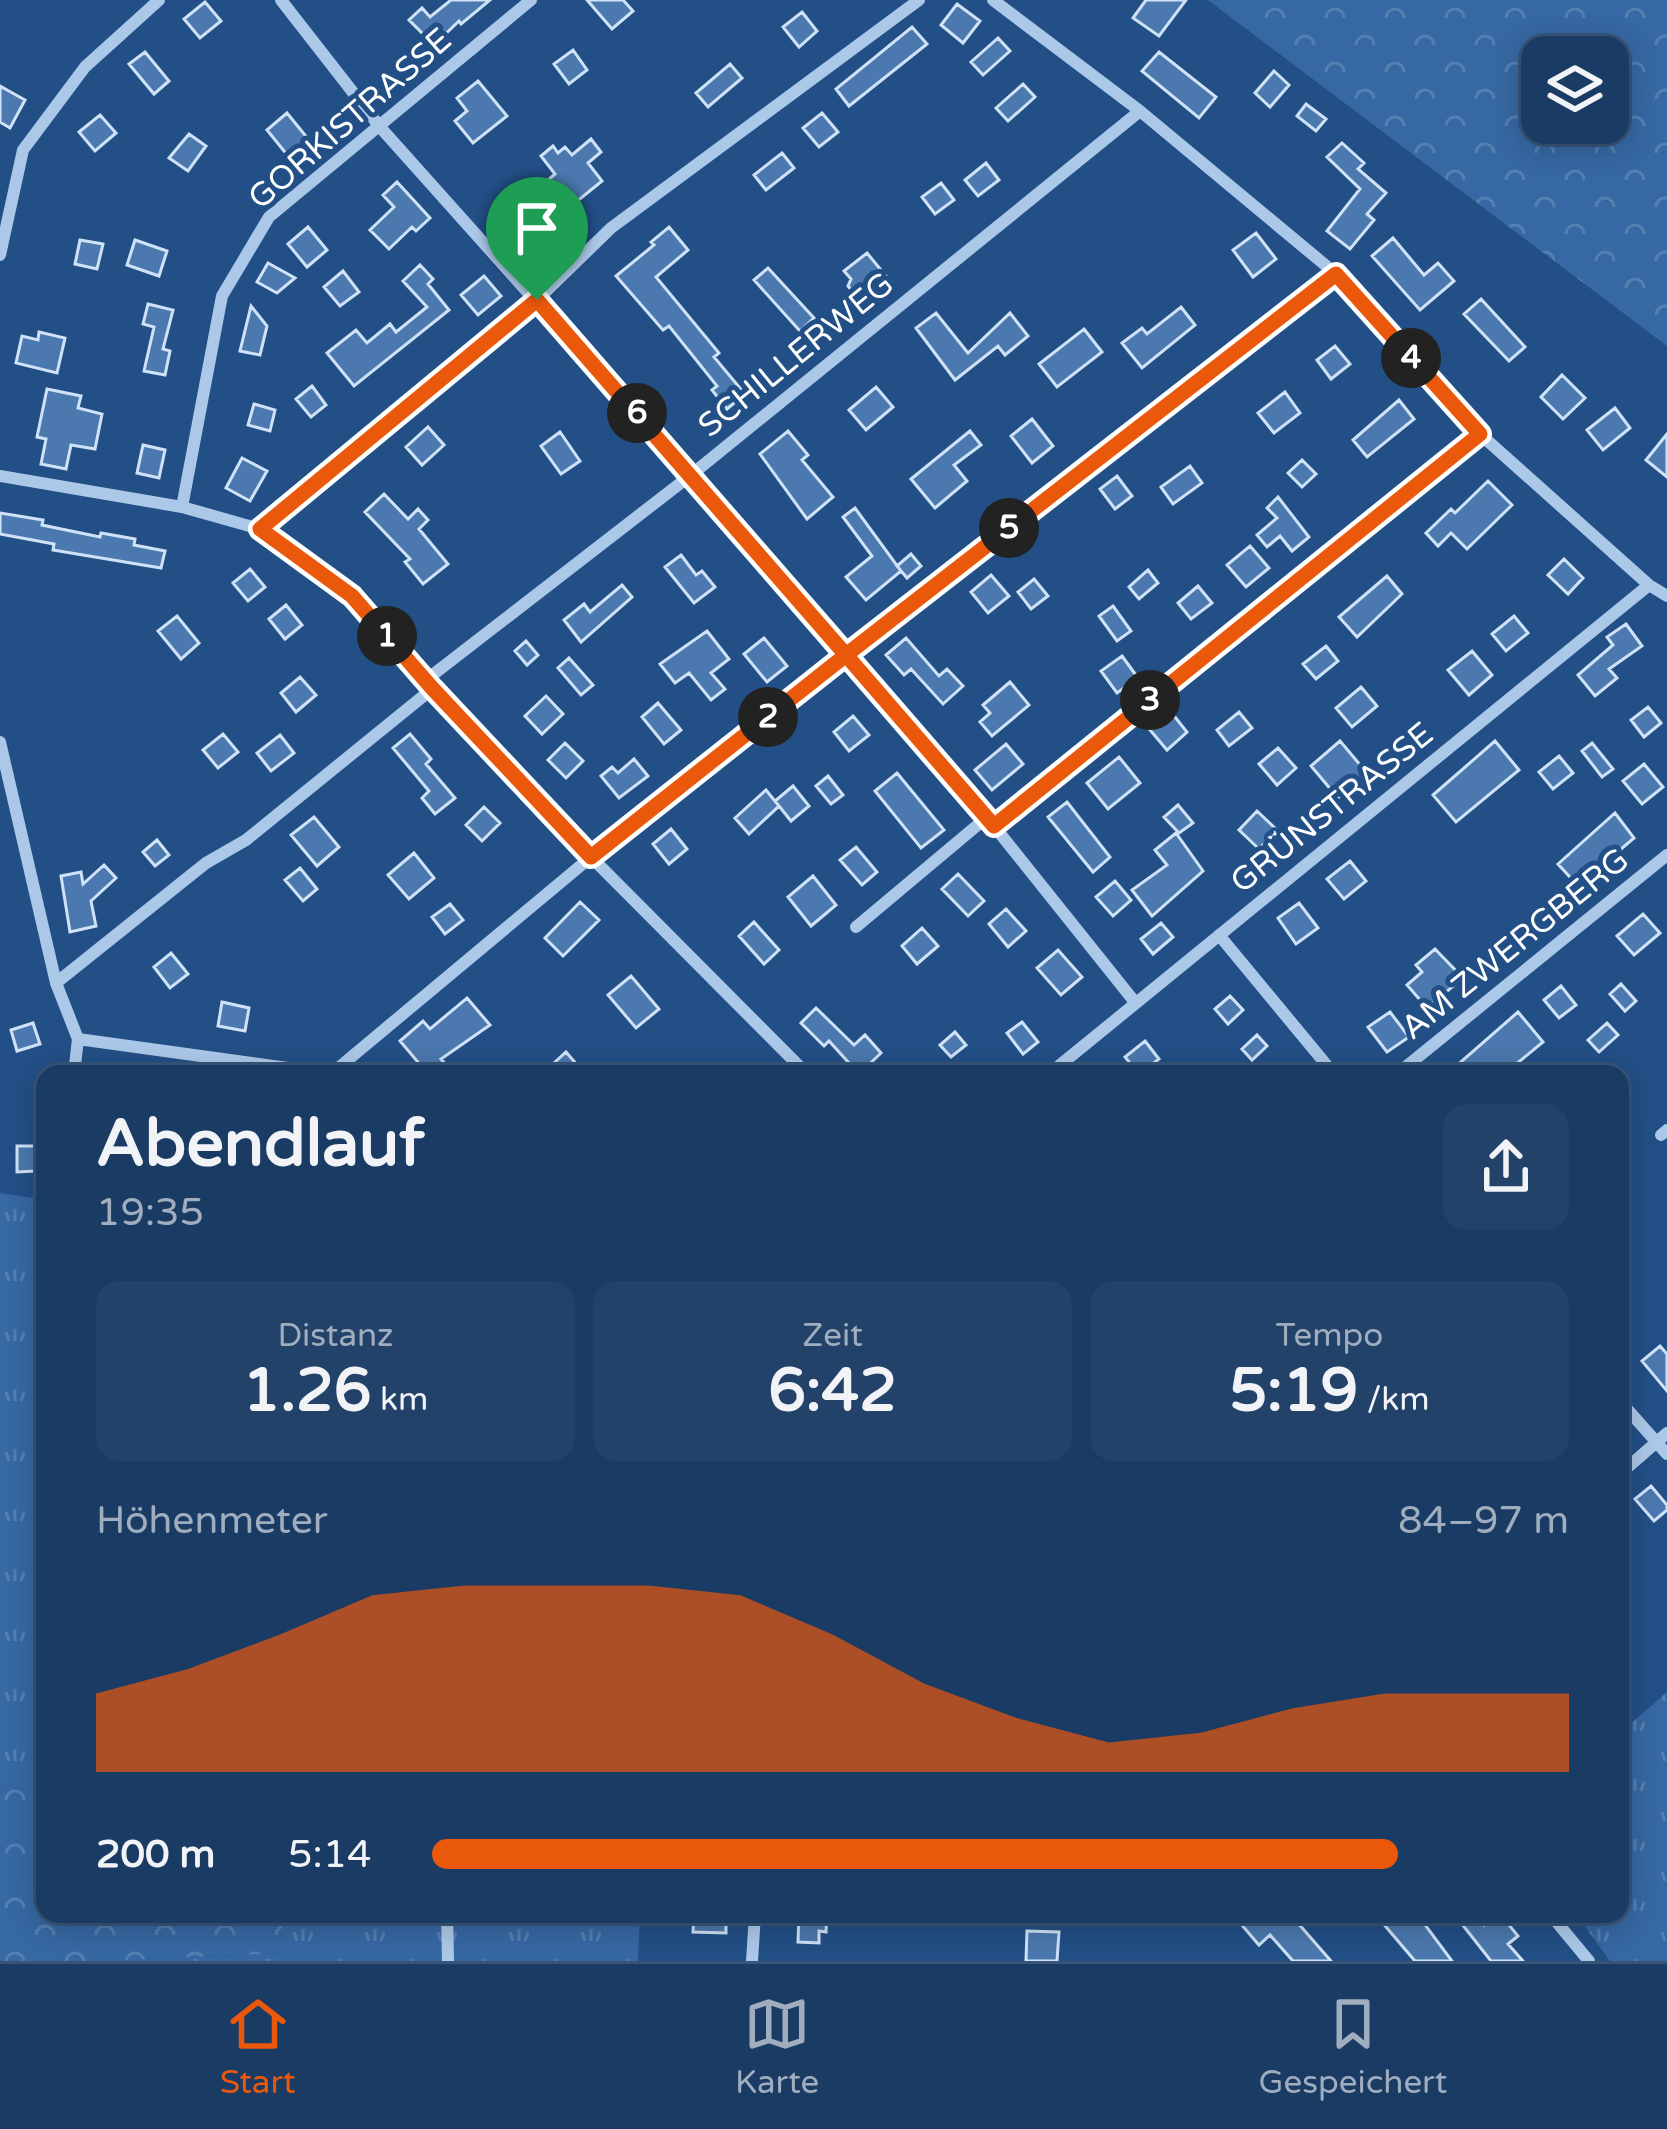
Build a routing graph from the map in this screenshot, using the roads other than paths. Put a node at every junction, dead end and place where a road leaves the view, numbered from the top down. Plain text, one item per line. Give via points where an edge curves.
1 (159, 0) edge
2 (280, 0) edge
3 (531, 0) edge
4 (919, 0) edge
5 (992, 0) edge
6 (1140, 112) junction
7 (380, 127) junction
8 (0, 255) edge
9 (1336, 274) junction
10 (537, 300) junction
11 (1480, 434) junction
12 (691, 475) junction
13 (0, 476) edge
14 (182, 507) junction
15 (260, 529) junction
16 (1649, 585) junction
17 (1667, 596) edge
18 (846, 655) junction
19 (429, 684) junction
20 (0, 742) edge
21 (990, 822) junction
22 (1667, 855) edge
23 (591, 857) junction
24 (856, 927) dead end
25 (1219, 935) junction
26 (56, 983) junction
27 (1134, 1001) junction
28 (78, 1039) junction
29 (75, 1065) edge
30 (266, 1065) edge
31 (342, 1065) edge
32 (798, 1065) edge
33 (1059, 1065) edge
34 (1327, 1065) edge
35 (1408, 1065) edge
36 (1629, 1409) edge
37 (1662, 1437) edge
38 (1667, 1454) edge
39 (1629, 1466) edge
40 (447, 1923) edge
41 (754, 1923) edge
42 (1557, 1923) edge
43 (448, 1961) edge
44 (752, 1961) edge
45 (1589, 1961) edge

1 - 8 street via 85,67 23,150
2 - 7 street
3 - 7 street, GORKISTRASSE
4 - 10 street via 611,228
5 - 6 street
6 - 9 street
6 - 12 street, SCHILLERWEG
7 - 10 street
7 - 14 street, GORKISTRASSE via 268,217 222,296
9 - 11 street
9 - 18 street
10 - 12 street
10 - 15 street
11 - 16 street
11 - 21 street
12 - 18 street
12 - 19 street, SCHILLERWEG
13 - 14 street
14 - 15 street
15 - 19 street via 352,596
16 - 17 street
16 - 25 street, GRÜNSTRASSE
18 - 21 street
18 - 23 street
19 - 23 street
19 - 26 street, SCHILLERWEG via 246,840 206,862
20 - 26 street
21 - 24 street
21 - 27 street
22 - 35 street, AM ZWERGBERG
23 - 31 street
23 - 32 street
25 - 27 street, GRÜNSTRASSE
25 - 34 street
26 - 28 street
27 - 33 street, GRÜNSTRASSE
28 - 29 street
28 - 30 street
36 - 37 street
37 - 38 street
37 - 39 street
40 - 43 street
41 - 44 street
42 - 45 street

